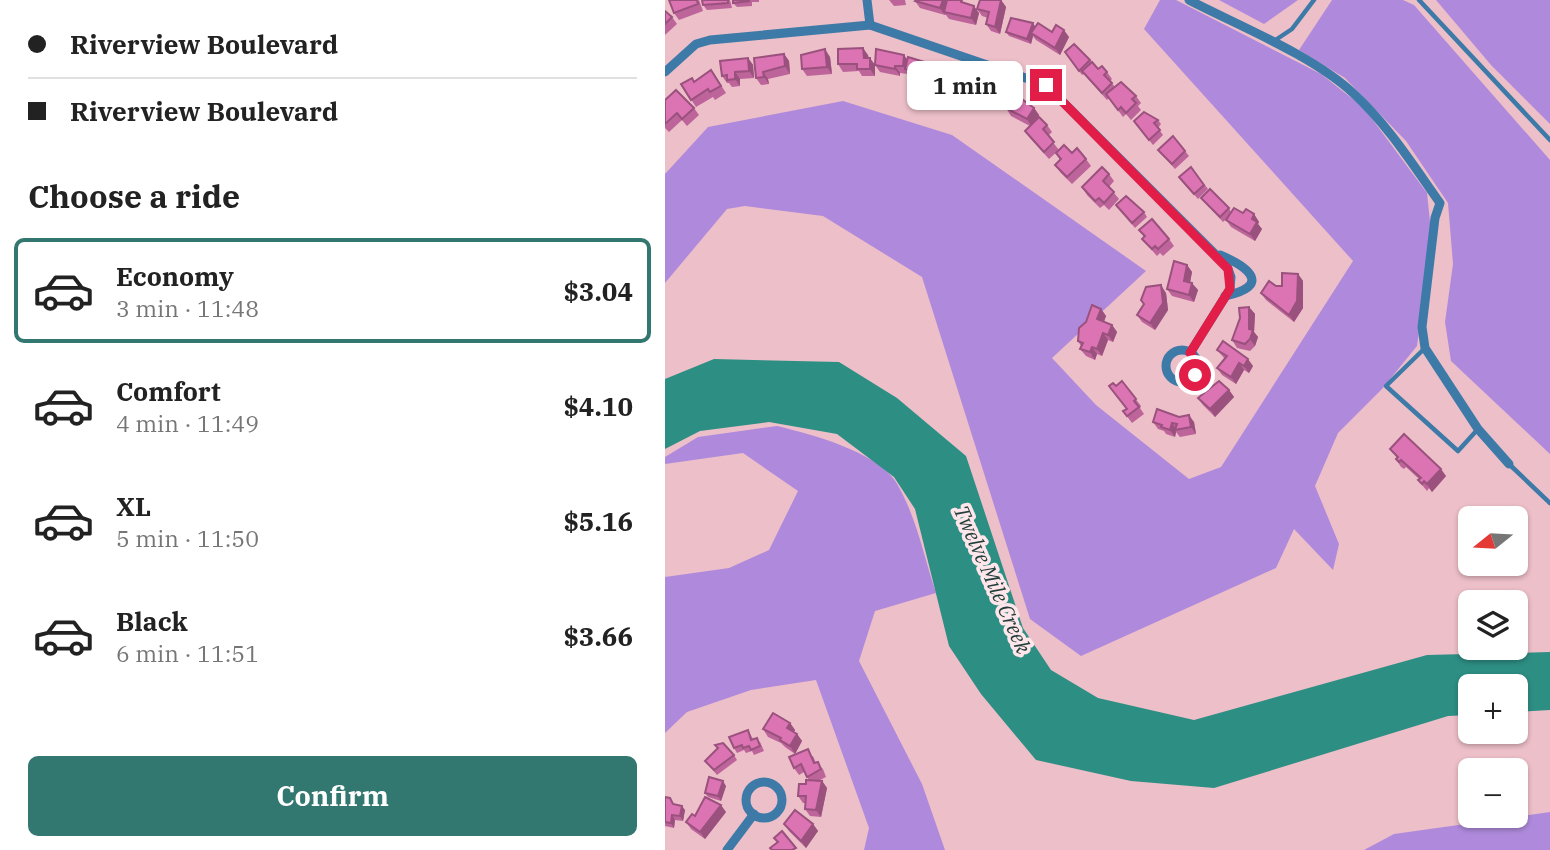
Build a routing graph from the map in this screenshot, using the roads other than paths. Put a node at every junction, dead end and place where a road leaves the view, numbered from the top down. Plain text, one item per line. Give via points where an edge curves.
1 (867, 0) edge
2 (1189, 0) edge
3 (1314, 0) edge
4 (1419, 0) edge
5 (870, 25) junction
6 (1271, 43) junction
7 (665, 72) edge
8 (1550, 140) edge
9 (1212, 252) junction
10 (1225, 296) junction
11 (1425, 348) junction
12 (1190, 353) dead end
13 (1478, 429) junction
14 (1509, 464) joint
15 (1550, 503) edge
16 (754, 814) junction
17 (727, 850) edge

1 - 5 street
2 - 6 street
3 - 6 lane via 1292,29
4 - 8 lane
5 - 7 street via 710,40 696,44
5 - 9 street via 1046,85
6 - 11 street via 1326,72 1353,93 1389,131 1440,203 1422,327
9 - 10 street via 1230,271 1231,287
9 - 10 street via 1244,265 1251,275 1245,290
10 - 12 street
11 - 13 street
11 - 13 lane via 1386,386 1458,451
13 - 14 street
14 - 15 lane
16 - 16 street via 747,806 749,790 764,782 774,786 782,800 778,810 764,818
16 - 17 street

